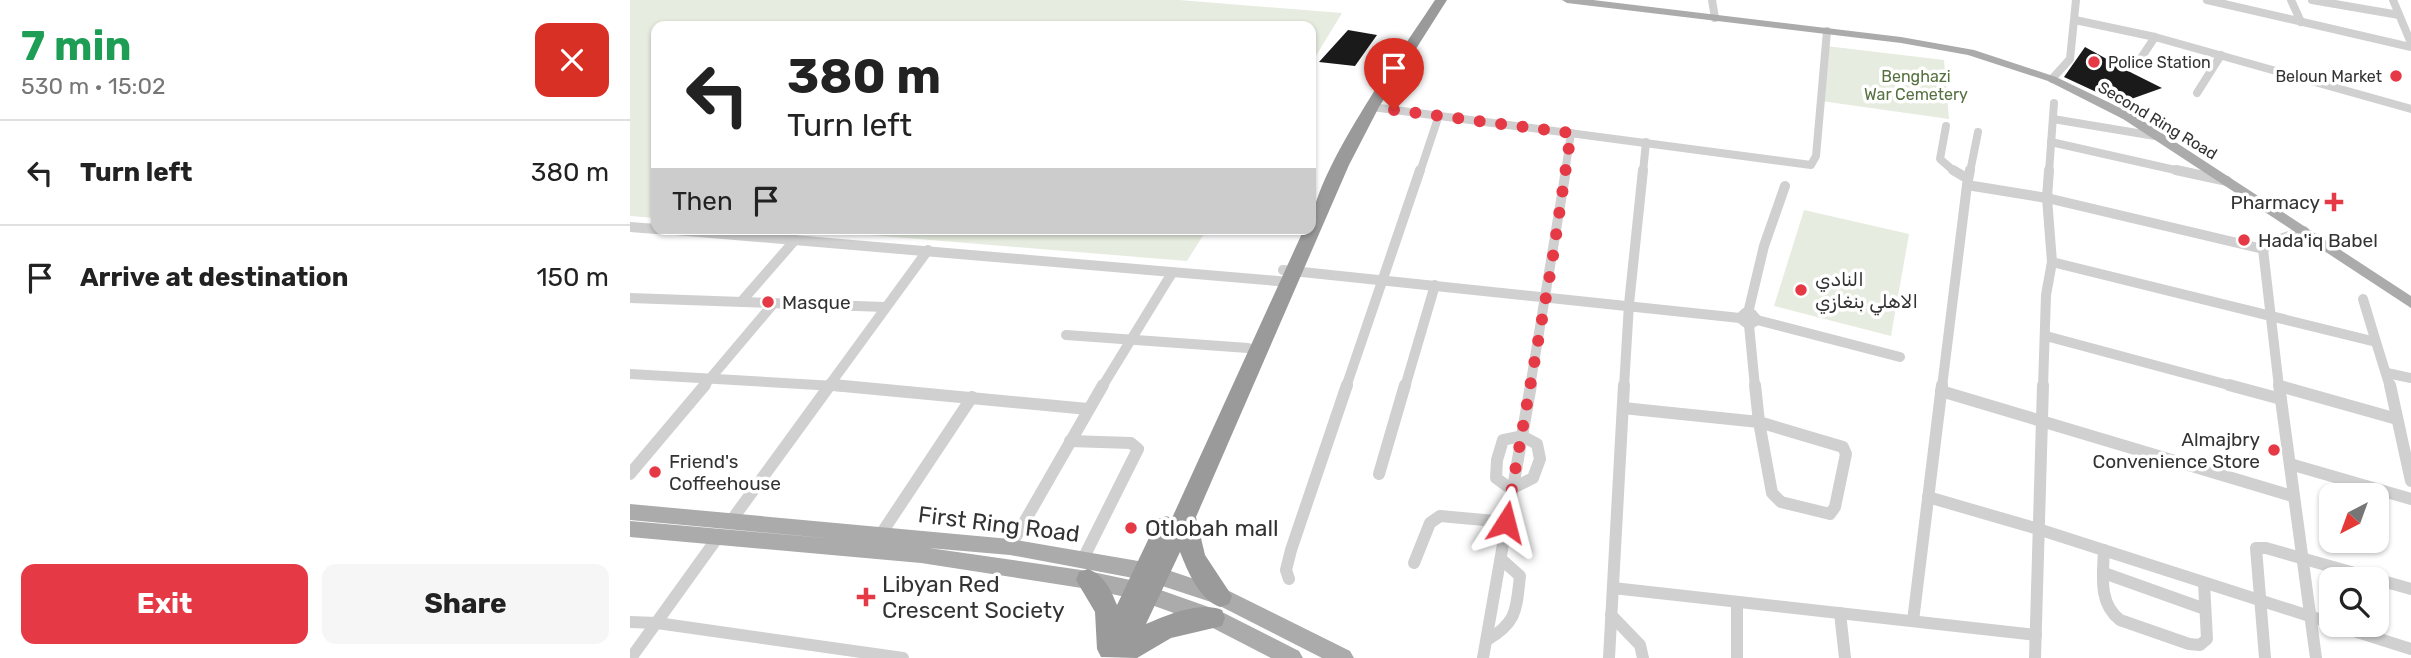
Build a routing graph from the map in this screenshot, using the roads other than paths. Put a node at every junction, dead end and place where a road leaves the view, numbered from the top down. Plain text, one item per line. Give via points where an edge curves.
1 (1567, 0) edge
2 (1712, 0) edge
3 (2076, 0) edge
4 (2207, 0) edge
5 (2291, 0) edge
6 (2312, 0) edge
7 (2393, 0) edge
8 (1436, 1) edge
9 (2399, 15) junction
10 (1715, 18) junction
11 (2076, 20) junction
12 (2301, 22) junction
13 (1827, 31) junction
14 (2155, 37) junction
15 (2411, 45) edge
16 (2221, 55) junction
17 (2135, 66) dead end
18 (2052, 79) junction
19 (2197, 93) dead end
20 (2054, 103) dead end
21 (1372, 107) junction
22 (2411, 109) edge
23 (1440, 116) junction
24 (2053, 118) junction
25 (1946, 126) dead end
26 (1978, 132) dead end
27 (1571, 133) junction
28 (2161, 138) junction
29 (1646, 142) junction
30 (2051, 142) junction
31 (1968, 182) junction
32 (2230, 182) junction
33 (1785, 186) dead end
34 (2047, 198) junction
35 (1316, 201) edge
36 (1316, 215) edge
37 (630, 227) edge
38 (651, 229) edge
39 (2304, 231) junction
40 (735, 235) edge
41 (1300, 235) edge
42 (1306, 235) edge
43 (795, 240) junction
44 (2263, 248) junction
45 (928, 250) junction
46 (2052, 262) junction
47 (1172, 273) junction
48 (1286, 276) junction
49 (1384, 280) junction
50 (1435, 285) junction
51 (1545, 296) junction
52 (630, 298) edge
53 (2363, 299) dead end
54 (741, 302) junction
55 (774, 303) junction
56 (2411, 303) edge
57 (1629, 304) junction
58 (885, 307) junction
59 (2271, 316) junction
60 (1749, 319) junction
61 (1066, 335) dead end
62 (2046, 336) junction
63 (1133, 339) junction
64 (2376, 342) junction
65 (1248, 348) junction
66 (1900, 357) dead end
67 (2387, 373) junction
68 (630, 374) edge
69 (712, 378) junction
70 (2411, 379) edge
71 (831, 385) junction
72 (1941, 391) junction
73 (2281, 393) junction
74 (972, 397) junction
75 (1623, 408) junction
76 (1088, 410) junction
77 (2397, 419) junction
78 (2042, 420) junction
79 (1759, 422) junction
80 (1522, 436) junction
81 (1070, 441) junction
82 (2290, 464) junction
83 (630, 474) edge
84 (1379, 474) dead end
85 (2411, 481) edge
86 (1511, 489) junction
87 (2292, 496) junction
88 (1928, 498) junction
89 (2411, 499) edge
90 (630, 512) edge
91 (1184, 515) junction
92 (731, 521) junction
93 (1506, 522) junction
94 (630, 528) edge
95 (2038, 530) junction
96 (881, 534) junction
97 (718, 537) junction
98 (1010, 547) junction
99 (2104, 550) junction
100 (2302, 558) junction
101 (1501, 559) junction
102 (1414, 563) dead end
103 (1086, 569) junction
104 (2104, 573) junction
105 (1289, 579) dead end
106 (1146, 583) junction
107 (2204, 583) junction
108 (1613, 588) junction
109 (2411, 589) edge
110 (2261, 601) junction
111 (1737, 602) junction
112 (1217, 607) junction
113 (2205, 609) junction
114 (1840, 613) junction
115 (1611, 615) junction
116 (2311, 617) junction
117 (2319, 620) edge
118 (1913, 621) junction
119 (630, 622) edge
120 (657, 623) junction
121 (2036, 635) junction
122 (2374, 637) edge
123 (1487, 640) junction
124 (2411, 649) edge
125 (880, 656) edge
126 (1113, 656) edge
127 (631, 658) edge
128 (903, 658) edge
129 (1292, 658) edge
130 (1343, 658) edge
131 (1483, 658) edge
132 (1608, 658) edge
133 (1643, 658) edge
134 (1737, 658) edge
135 (1845, 658) edge
136 (2035, 658) edge
137 (2265, 658) edge
138 (2316, 658) edge

1 - 10 main road, Second Ring Road
2 - 10 street
3 - 11 street
4 - 12 street
5 - 12 street
6 - 9 street
7 - 9 street
8 - 21 highway
8 - 35 highway via 1365,106
9 - 15 street
10 - 13 main road, Second Ring Road
11 - 14 street
11 - 18 street via 2070,59
12 - 15 street
13 - 18 main road, Second Ring Road via 1970,52
13 - 29 street via 1816,156 1811,165
14 - 16 street
14 - 17 street
16 - 19 street
16 - 22 street
18 - 28 main road, Second Ring Road
20 - 24 street
21 - 23 street
21 - 36 highway
23 - 27 street
23 - 49 street
24 - 28 street
24 - 30 street
25 - 31 street via 1940,159
26 - 31 street
27 - 29 street
27 - 51 street
28 - 32 main road, Second Ring Road
29 - 57 street
30 - 32 street
30 - 34 street
31 - 34 street
31 - 72 street
32 - 39 main road, Second Ring Road
33 - 60 street via 1764,246
34 - 44 street
34 - 46 street
37 - 38 street
39 - 44 street
39 - 56 main road, Second Ring Road
40 - 43 street
41 - 48 highway
42 - 48 highway
43 - 45 street
43 - 54 street
44 - 59 street
45 - 47 street
45 - 58 street
46 - 59 street
46 - 62 street
47 - 48 street
47 - 63 street
48 - 49 street
48 - 65 highway
48 - 91 highway
49 - 50 street
49 - 105 street via 1291,550 1286,570
50 - 51 street
50 - 84 street
51 - 57 street
51 - 80 street
52 - 54 street
53 - 64 street
54 - 55 street
55 - 58 street
55 - 69 street
57 - 60 street
57 - 75 street
58 - 71 street
59 - 64 street
59 - 73 street
60 - 66 street
60 - 79 street
61 - 63 street
62 - 73 street
62 - 78 street
63 - 65 street
63 - 76 street
64 - 67 street
65 - 106 highway
67 - 70 street
67 - 77 street
68 - 69 street
69 - 71 street
69 - 83 street
71 - 74 street
71 - 92 street
72 - 78 street
72 - 88 street
73 - 77 street
73 - 82 street
74 - 76 street
74 - 96 street
75 - 79 street
75 - 108 street
76 - 81 street
77 - 85 street
78 - 87 street
78 - 95 street
79 - 79 street via 1773,496 1830,514 1846,449
80 - 86 street
80 - 86 street via 1503,440 1497,460 1496,478
80 - 86 street via 1539,447 1539,459 1533,478
81 - 98 street
81 - 103 street via 1131,443 1138,449
82 - 87 street
82 - 89 street
86 - 93 street
87 - 100 street
88 - 95 street
88 - 118 street
90 - 92 main road, First Ring Road
91 - 106 highway
91 - 112 highway via 1189,550
92 - 96 main road, First Ring Road
93 - 101 street
93 - 102 street via 1440,516 1430,523
94 - 97 main road, First Ring Road
95 - 99 street
95 - 121 street
96 - 98 main road, First Ring Road
97 - 103 main road, First Ring Road
97 - 120 street
98 - 103 main road, First Ring Road
99 - 104 street
99 - 107 street
100 - 109 street
100 - 110 street via 2256,548
100 - 116 street
101 - 123 street
101 - 123 street via 1520,576 1514,620
103 - 106 main road, First Ring Road
103 - 126 highway via 1107,610
104 - 113 street
104 - 113 street via 2106,608 2120,620 2200,645 2207,639
106 - 112 main road, First Ring Road
106 - 126 highway
107 - 110 street
107 - 113 street
108 - 111 street
108 - 115 street
110 - 116 street
110 - 137 street
111 - 114 street
111 - 134 street
112 - 126 highway
112 - 129 main road, First Ring Road
112 - 130 main road, First Ring Road
114 - 118 street
114 - 135 street
115 - 132 street
115 - 133 street via 1640,645
116 - 117 street
116 - 138 street
118 - 121 street
119 - 120 street
120 - 125 street
120 - 127 street
121 - 136 street
122 - 124 street
123 - 131 street
125 - 128 street

